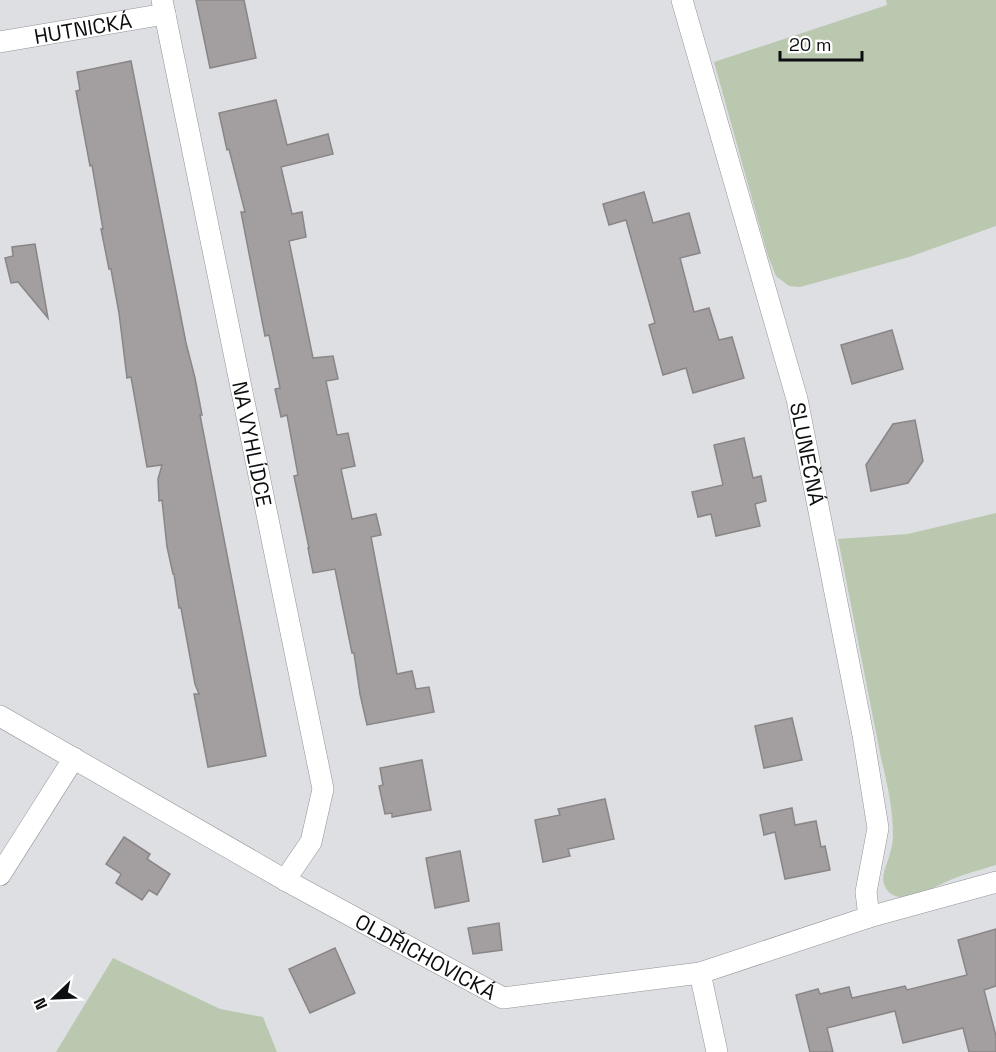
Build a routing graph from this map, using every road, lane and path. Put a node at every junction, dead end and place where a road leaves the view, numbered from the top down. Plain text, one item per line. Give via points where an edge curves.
1 (682, 0) edge
2 (164, 7) edge
3 (0, 42) edge
4 (0, 716) edge
5 (74, 758) junction
6 (0, 875) edge
7 (285, 880) junction
8 (996, 882) edge
9 (869, 917) junction
10 (700, 973) junction
11 (717, 1052) edge

1 - 9 street, SLUNEČNÁ via 799,411 878,828 866,892
2 - 3 street, HUTNICKÁ
2 - 7 street, NA VYHLÍDCE via 322,789 310,842
4 - 5 street, OLDŘICHOVICKÁ
5 - 6 street
5 - 7 street, OLDŘICHOVICKÁ
7 - 10 street, OLDŘICHOVICKÁ via 503,998
8 - 9 street, OLDŘICHOVICKÁ
9 - 10 street, OLDŘICHOVICKÁ
10 - 11 street

